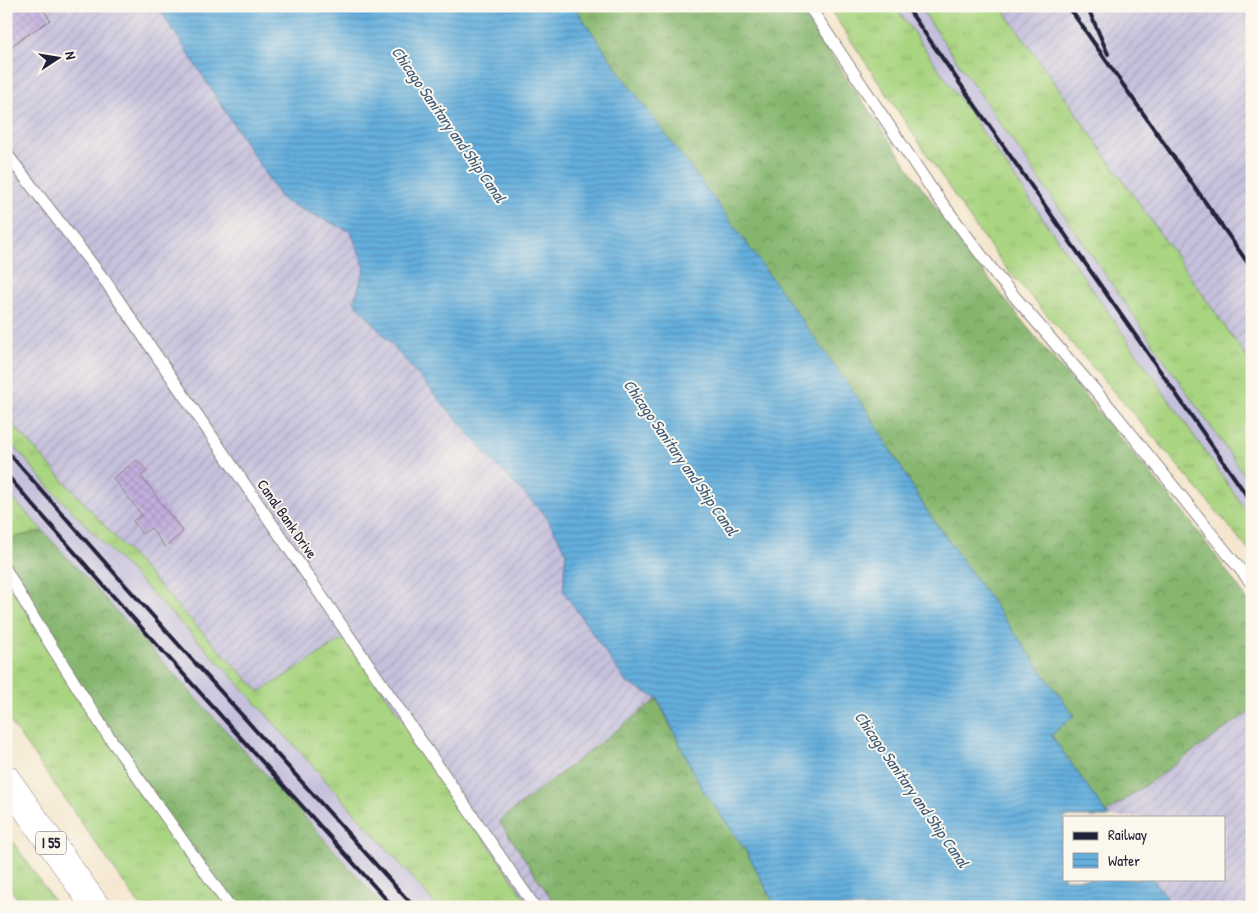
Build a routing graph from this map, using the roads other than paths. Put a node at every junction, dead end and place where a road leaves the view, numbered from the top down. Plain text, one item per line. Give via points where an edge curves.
1 (809, 6) edge
2 (6, 153) edge
3 (6, 570) edge
4 (1252, 584) edge
5 (6, 779) edge
6 (96, 907) edge
7 (230, 907) edge
8 (535, 907) edge

1 - 4 lane via 933,191 997,276 1112,410
2 - 8 lane, Canal Bank Drive via 106,282
3 - 7 lane via 107,734
5 - 6 highway, I 55

